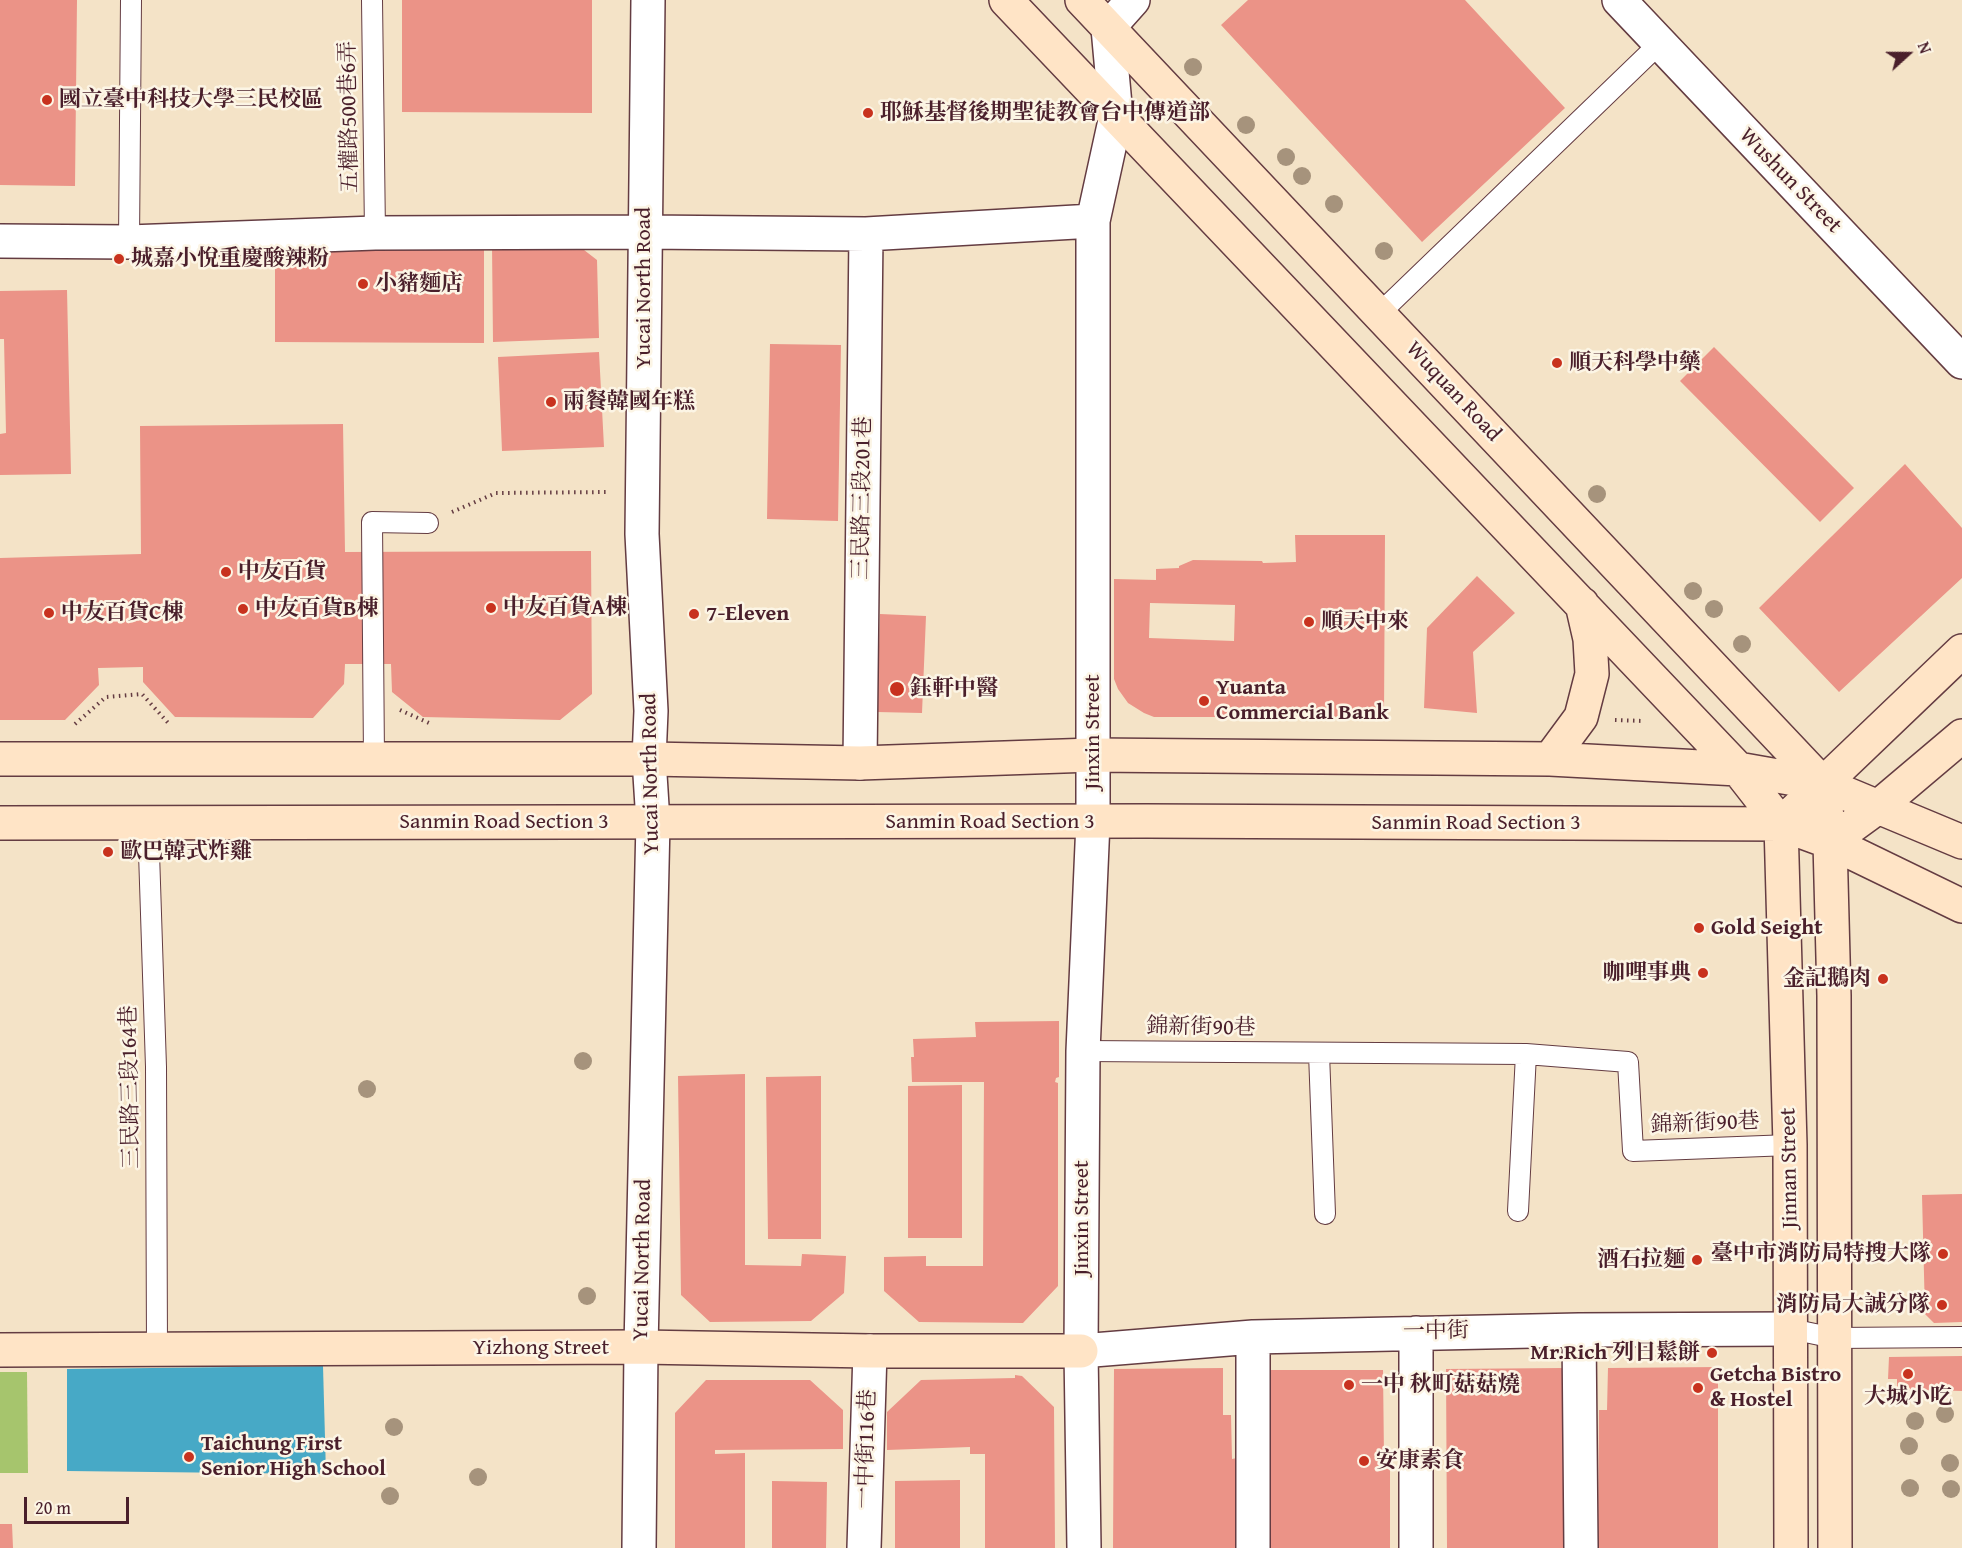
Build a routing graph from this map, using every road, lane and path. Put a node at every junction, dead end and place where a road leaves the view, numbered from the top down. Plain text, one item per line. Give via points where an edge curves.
1 (131, 0) edge
2 (372, 0) edge
3 (648, 0) edge
4 (1006, 0) edge
5 (1082, 0) edge
6 (1133, 0) edge
7 (1619, 0) edge
8 (1108, 28) junction
9 (1660, 43) junction
10 (1116, 116) junction
11 (1093, 221) junction
12 (644, 232) junction
13 (375, 233) junction
14 (866, 234) junction
15 (0, 241) edge
16 (129, 242) junction
17 (1379, 314) junction
18 (1962, 362) edge
19 (615, 492) dead end
20 (428, 523) joint
21 (1582, 603) junction
22 (1962, 651) edge
23 (1608, 720) dead end
24 (1649, 721) dead end
25 (1962, 736) edge
26 (1092, 755) junction
27 (0, 759) edge
28 (374, 759) junction
29 (649, 759) junction
30 (1550, 759) junction
31 (860, 763) junction
32 (1738, 769) junction
33 (1823, 784) junction
34 (1878, 807) junction
35 (148, 822) junction
36 (653, 822) junction
37 (1093, 822) junction
38 (0, 823) edge
39 (1781, 824) junction
40 (1830, 842) junction
41 (1962, 842) edge
42 (1962, 906) edge
43 (1083, 1051) junction
44 (1319, 1053) junction
45 (1527, 1054) junction
46 (1790, 1145) junction
47 (1518, 1211) dead end
48 (1325, 1214) dead end
49 (1791, 1329) junction
50 (1579, 1330) junction
51 (1416, 1333) junction
52 (1252, 1337) junction
53 (1962, 1337) edge
54 (1834, 1338) junction
55 (641, 1347) junction
56 (0, 1350) edge
57 (157, 1350) junction
58 (870, 1351) junction
59 (1081, 1351) junction
60 (639, 1548) edge
61 (864, 1548) edge
62 (1084, 1548) edge
63 (1253, 1548) edge
64 (1416, 1548) edge
65 (1581, 1548) edge
66 (1791, 1548) edge
67 (1835, 1548) edge

1 - 16 lane
2 - 13 lane, 五權路500巷6弄
3 - 12 street, Yucai North Road
4 - 10 main road
5 - 8 main road, Wuquan Road
6 - 8 street
7 - 9 street, Wushun Street
8 - 10 street, Jinxin Street
8 - 17 main road, Wuquan Road
9 - 17 lane
9 - 18 street, Wushun Street
10 - 11 street, Jinxin Street
10 - 21 main road
11 - 14 street
11 - 26 street, Jinxin Street
12 - 13 street
12 - 14 street
12 - 29 street, Yucai North Road via 642,534 651,711
13 - 16 street
14 - 31 street, 三民路三段201巷
15 - 16 street
17 - 33 main road, Wuquan Road
19 - 20 path via 496,493
20 - 28 lane via 372,522
21 - 30 main road via 1592,674 1581,717
21 - 32 main road
22 - 33 main road
23 - 24 path
25 - 34 main road
26 - 30 main road
26 - 31 main road
26 - 37 street, Jinxin Street
27 - 28 main road
28 - 29 main road
29 - 31 main road
29 - 36 street, Yucai North Road
30 - 32 main road
32 - 33 main road
32 - 39 main road
33 - 34 main road
33 - 39 main road
33 - 40 main road, Jinnan Street
34 - 40 main road
34 - 41 main road
35 - 36 main road, Sanmin Road Section 3
35 - 38 main road, Sanmin Road Section 3
35 - 57 lane, 三民路三段164巷 via 156,1067
36 - 37 main road, Sanmin Road Section 3
36 - 55 street, Yucai North Road
37 - 39 main road, Sanmin Road Section 3
37 - 43 street, Jinxin Street
39 - 40 main road, Sanmin Road Section 3
39 - 46 main road, Jinnan Street
40 - 42 main road, Sanmin Road Section 3
40 - 54 main road, Jinnan Street
43 - 44 lane, 錦新街90巷
43 - 59 street, Jinxin Street
44 - 45 lane, 錦新街90巷
44 - 48 lane
45 - 46 lane, 錦新街90巷 via 1628,1062 1633,1151
45 - 47 lane
46 - 49 main road, Jinnan Street
49 - 50 street, 一中街
49 - 54 lane
49 - 66 main road, Jinnan Street
50 - 51 street, 一中街
50 - 65 street
51 - 52 street, 一中街
51 - 64 street
52 - 59 street, 一中街
52 - 63 street
53 - 54 lane
54 - 67 main road, Jinnan Street
55 - 57 main road, Yizhong Street
55 - 58 main road, Yizhong Street
55 - 60 street, Yucai North Road
56 - 57 main road, Yizhong Street
58 - 59 main road, Yizhong Street
58 - 61 street, 一中街116巷
59 - 62 street, Jinxin Street

